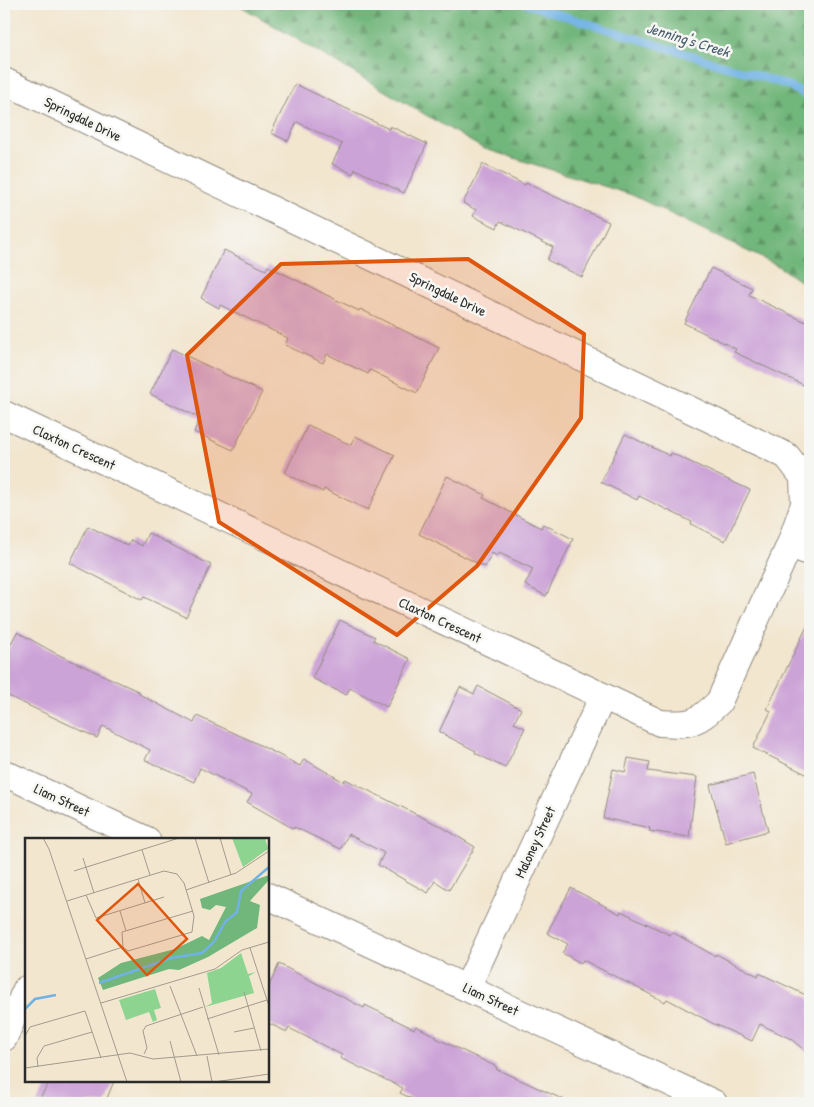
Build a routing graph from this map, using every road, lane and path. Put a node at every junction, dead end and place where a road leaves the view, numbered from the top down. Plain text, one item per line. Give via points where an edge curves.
1 (4, 81) edge
2 (4, 414) edge
3 (800, 548) edge
4 (603, 696) junction
5 (4, 773) edge
6 (99, 829) edge
7 (138, 838) edge
8 (269, 896) edge
9 (467, 988) junction
10 (25, 991) edge
11 (4, 1038) edge
12 (714, 1103) edge

1 - 3 street, Springdale Drive via 787,456 803,477
2 - 4 street, Claxton Crescent
3 - 4 street, Claxton Crescent via 719,702 704,716 685,724 660,723
4 - 9 street, Maloney Street
5 - 6 street, Liam Street
6 - 7 street, Liam Street
8 - 9 street, Liam Street
9 - 12 street, Liam Street
10 - 11 street

